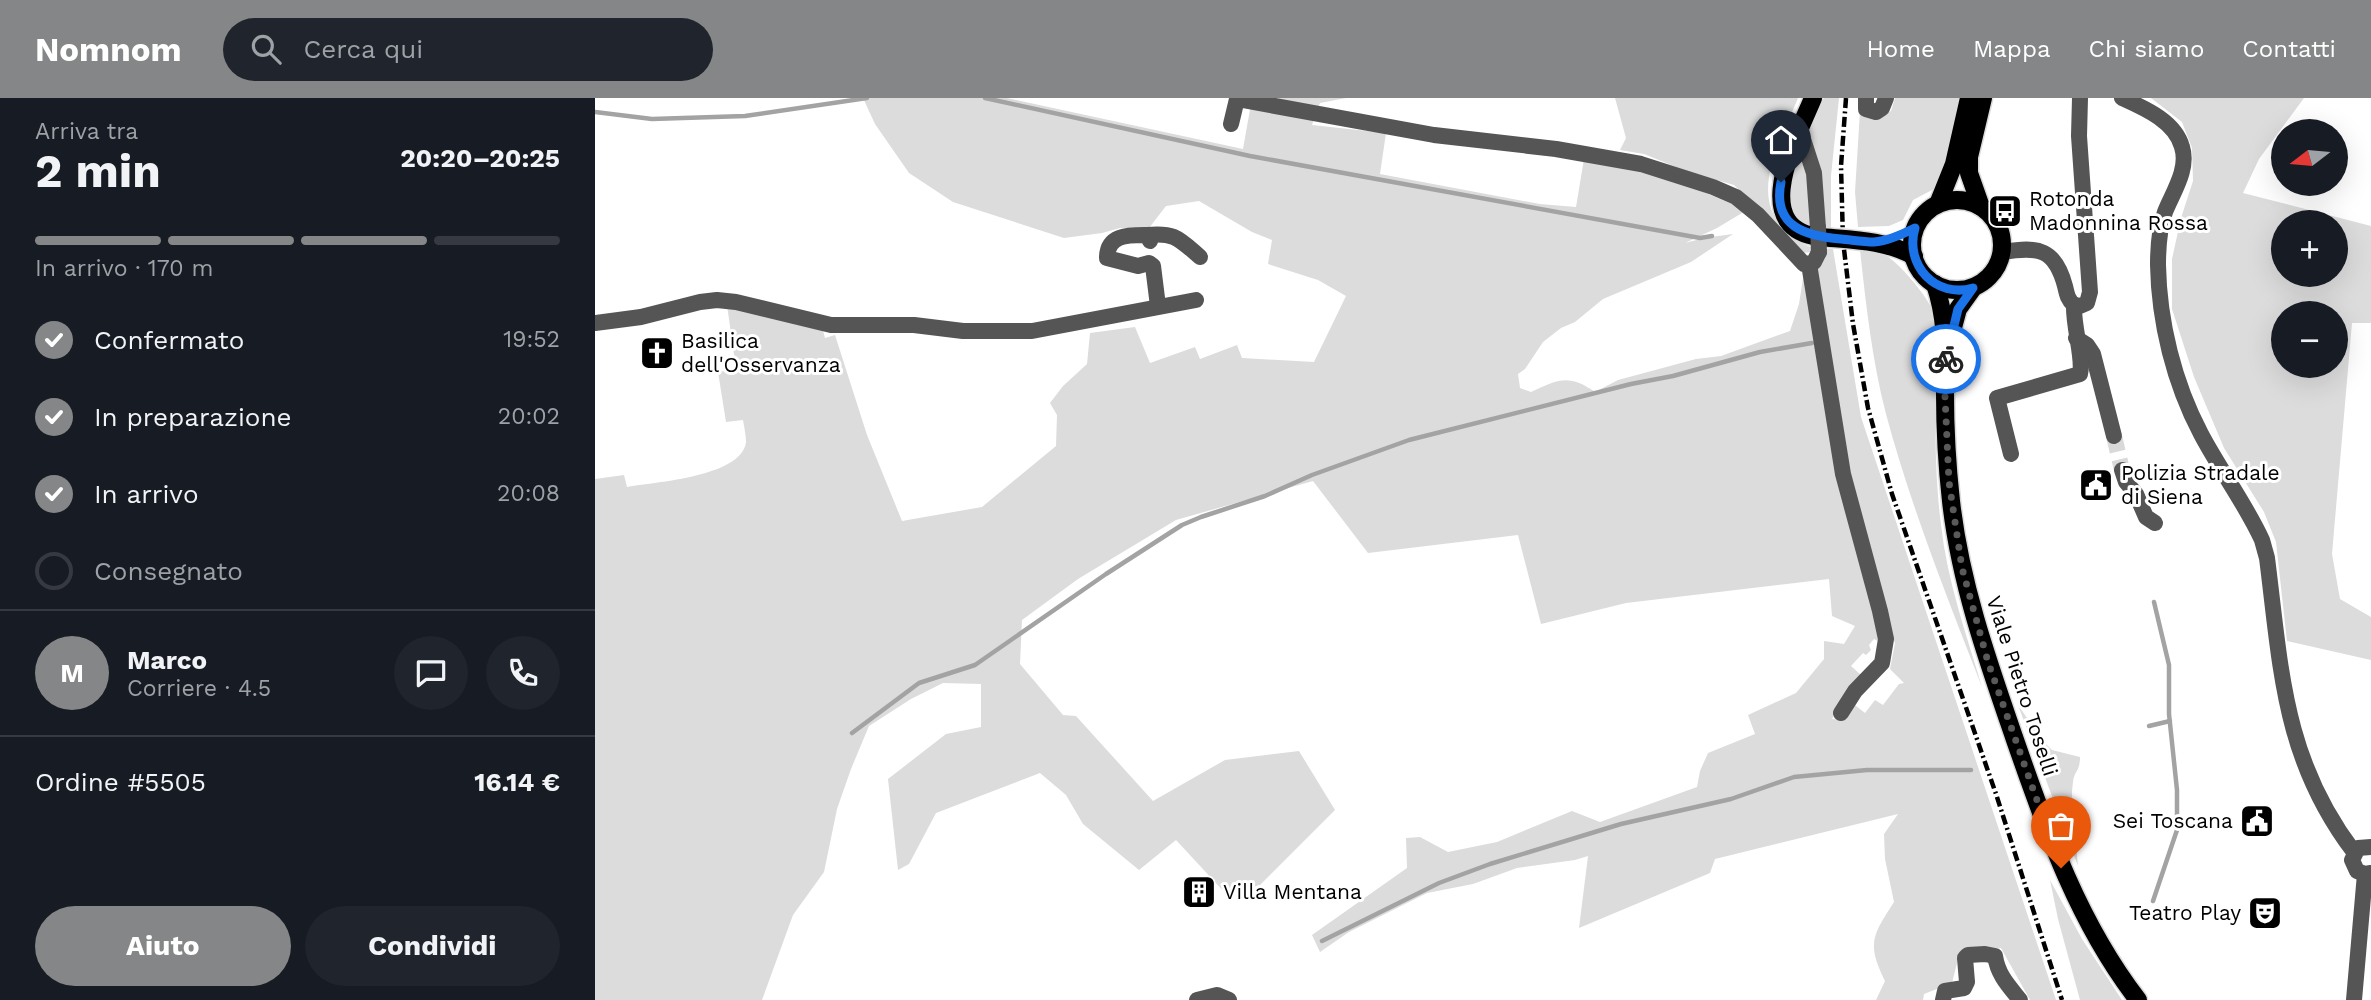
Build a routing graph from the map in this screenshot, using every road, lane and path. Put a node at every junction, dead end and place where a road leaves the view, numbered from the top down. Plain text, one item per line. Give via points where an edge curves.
1 (1813, 98) edge
2 (1865, 98) edge
3 (1886, 98) edge
4 (1969, 98) edge
5 (1983, 98) edge
6 (2080, 98) edge
7 (2122, 98) edge
8 (2143, 102) edge
9 (1231, 124) dead end
10 (1800, 130) junction
11 (1938, 204) junction
12 (1981, 207) junction
13 (1915, 228) junction
14 (1875, 242) junction
15 (2003, 252) junction
16 (1914, 256) junction
17 (1200, 257) dead end
18 (1814, 258) junction
19 (1935, 284) junction
20 (1973, 288) junction
21 (1196, 300) dead end
22 (1158, 306) junction
23 (2074, 306) junction
24 (595, 323) edge
25 (2076, 338) junction
26 (1945, 363) junction
27 (2114, 436) tunnel mouth
28 (2011, 454) dead end
29 (2122, 470) tunnel mouth
30 (2155, 523) dead end
31 (1841, 713) dead end
32 (2371, 847) edge
33 (2354, 852) junction
34 (2368, 873) edge
35 (1197, 1000) edge
36 (1229, 1000) edge
37 (1943, 1000) edge
38 (2020, 1000) edge
39 (2138, 1000) edge
40 (2354, 1000) edge

1 - 10 main road
2 - 3 street via 1866,109 1875,112
4 - 11 main road via 1954,164
5 - 12 main road via 1969,157 1969,173
6 - 23 street via 2090,292 2087,303
7 - 8 street
8 - 33 street via 2173,129 2183,149 2182,172 2165,214 2158,252 2161,307 2173,359 2196,424 2262,540 2291,721 2320,799
9 - 18 street via 1237,99 1434,135 1641,164 1735,197 1801,261
10 - 14 main road via 1780,188 1788,219 1813,236
10 - 18 street, bridge via 1813,166 1818,228
11 - 12 main road via 1957,201
11 - 13 main road via 1924,212
12 - 15 main road via 1999,228
13 - 14 main road
13 - 16 main road
14 - 16 main road
15 - 20 main road, Viale Pietro Toselli via 1991,276
15 - 23 street via 2049,254
16 - 19 main road, Viale Pietro Toselli
17 - 22 street via 1176,236 1164,233 1149,238 1123,235 1111,244 1107,258 1153,266
18 - 31 street via 1843,474 1886,639 1882,663
19 - 20 main road via 1959,291
19 - 26 main road, Viale Pietro Toselli via 1944,318
20 - 26 main road, Viale Pietro Toselli via 1958,309
21 - 22 street
22 - 24 street via 1032,331 831,325 717,300
23 - 25 street
25 - 27 street via 2093,354
25 - 28 street via 2082,366 2078,376 1997,398
26 - 39 main road, Viale Pietro Toselli via 1951,502 1981,640 2065,877 2099,942
29 - 30 street via 2146,517
32 - 33 street
33 - 34 street via 2354,868
34 - 40 street
35 - 36 street via 1217,995
37 - 38 street via 1945,991 1964,988 1965,958 1986,954 1995,956 2003,981

